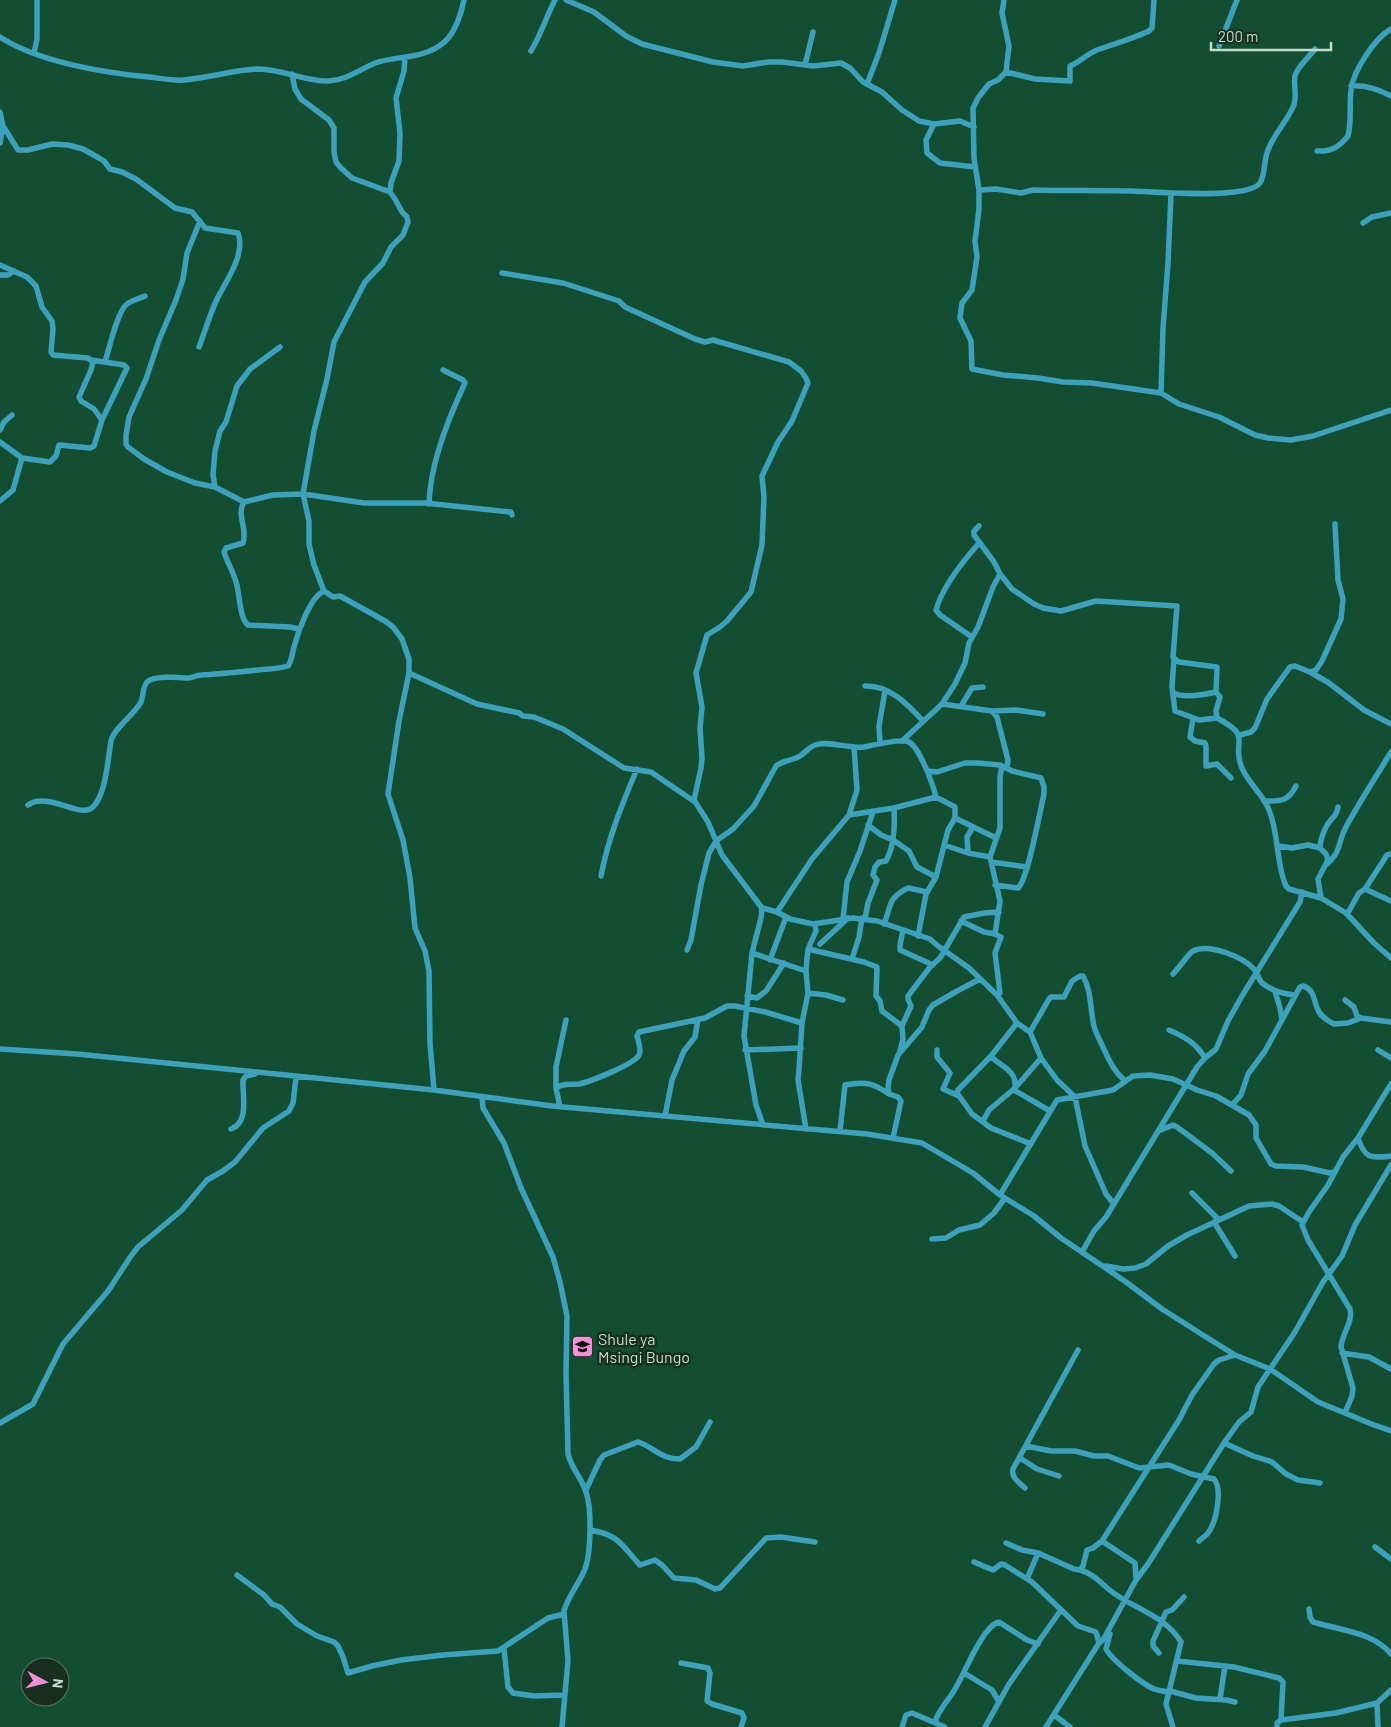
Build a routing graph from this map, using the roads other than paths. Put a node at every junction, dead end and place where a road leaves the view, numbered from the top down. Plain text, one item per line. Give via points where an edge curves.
1 (37, 0) edge
2 (464, 0) edge
3 (555, 0) edge
4 (566, 0) edge
5 (895, 0) edge
6 (1004, 0) edge
7 (1154, 0) edge
8 (1237, 0) edge
9 (1391, 29) edge
10 (812, 32) dead end
11 (0, 37) edge
12 (1219, 46) dead end
13 (1316, 49) dead end
14 (531, 51) dead end
15 (34, 53) junction
16 (405, 57) junction
17 (805, 65) junction
18 (1006, 72) junction
19 (292, 74) junction
20 (867, 84) junction
21 (1351, 86) junction
22 (1391, 96) edge
23 (0, 112) edge
24 (934, 124) junction
25 (3, 126) junction
26 (974, 127) junction
27 (0, 143) edge
28 (1317, 151) dead end
29 (976, 167) junction
30 (979, 190) junction
31 (390, 192) junction
32 (1171, 194) junction
33 (1391, 213) edge
34 (200, 221) junction
35 (1363, 223) dead end
36 (0, 265) edge
37 (14, 271) junction
38 (502, 273) dead end
39 (0, 275) edge
40 (145, 296) dead end
41 (199, 347) dead end
42 (280, 347) dead end
43 (91, 360) junction
44 (105, 362) junction
45 (443, 370) dead end
46 (1161, 394) junction
47 (1391, 410) edge
48 (12, 415) dead end
49 (102, 420) junction
50 (0, 430) edge
51 (0, 442) edge
52 (22, 458) junction
53 (215, 487) junction
54 (304, 494) junction
55 (0, 501) edge
56 (244, 502) junction
57 (429, 504) junction
58 (512, 514) dead end
59 (1335, 524) dead end
60 (979, 526) dead end
61 (979, 542) junction
62 (1000, 574) junction
63 (324, 591) junction
64 (299, 629) junction
65 (972, 637) junction
66 (1173, 657) junction
67 (409, 672) junction
68 (1310, 672) junction
69 (865, 686) dead end
70 (983, 687) dead end
71 (885, 691) junction
72 (1216, 692) junction
73 (1173, 693) junction
74 (942, 704) junction
75 (960, 706) junction
76 (992, 711) junction
77 (1043, 714) dead end
78 (1193, 718) junction
79 (1217, 718) junction
80 (923, 722) junction
81 (1391, 724) edge
82 (1240, 735) junction
83 (902, 741) junction
84 (880, 743) junction
85 (854, 747) junction
86 (1391, 752) edge
87 (1005, 766) junction
88 (637, 769) junction
89 (927, 771) junction
90 (1231, 778) dead end
91 (1296, 786) dead end
92 (936, 797) junction
93 (1264, 801) junction
94 (695, 802) junction
95 (28, 805) dead end
96 (1338, 807) dead end
97 (894, 808) junction
98 (873, 812) junction
99 (849, 815) junction
100 (955, 818) junction
101 (868, 825) junction
102 (973, 827) junction
103 (996, 838) junction
104 (893, 840) junction
105 (716, 841) junction
106 (944, 845) junction
107 (1278, 846) junction
108 (1320, 848) junction
109 (968, 853) junction
110 (1391, 854) edge
111 (991, 860) junction
112 (1327, 864) junction
113 (1027, 867) junction
114 (601, 876) dead end
115 (936, 877) junction
116 (995, 885) junction
117 (1365, 889) junction
118 (927, 892) junction
119 (1302, 895) junction
120 (1321, 898) junction
121 (1391, 900) edge
122 (762, 908) junction
123 (777, 912) junction
124 (999, 912) junction
125 (1346, 913) junction
126 (786, 917) junction
127 (845, 919) junction
128 (863, 919) junction
129 (961, 921) junction
130 (815, 924) junction
131 (884, 924) junction
132 (904, 930) junction
133 (995, 934) junction
134 (918, 936) junction
135 (820, 944) dead end
136 (808, 949) junction
137 (687, 950) dead end
138 (944, 951) junction
139 (752, 953) junction
140 (1391, 958) edge
141 (852, 959) junction
142 (770, 960) junction
143 (784, 963) junction
144 (932, 965) junction
145 (806, 971) junction
146 (1257, 972) junction
147 (1173, 974) dead end
148 (980, 979) junction
149 (1252, 980) junction
150 (1260, 980) junction
151 (1275, 990) junction
152 (808, 993) junction
153 (997, 995) junction
154 (1295, 995) junction
155 (748, 996) junction
156 (843, 1000) dead end
157 (1346, 1000) dead end
158 (746, 1009) junction
159 (1361, 1018) junction
160 (698, 1019) junction
161 (566, 1020) dead end
162 (1282, 1020) junction
163 (1391, 1022) edge
164 (802, 1023) junction
165 (1017, 1023) junction
166 (902, 1026) junction
167 (1169, 1030) dead end
168 (1030, 1032) junction
169 (801, 1048) junction
170 (0, 1049) edge
171 (745, 1050) junction
172 (936, 1050) dead end
173 (1378, 1050) dead end
174 (899, 1053) junction
175 (991, 1056) junction
176 (1041, 1058) junction
177 (1205, 1058) junction
178 (1391, 1058) edge
179 (260, 1072) junction
180 (296, 1077) junction
181 (1125, 1081) junction
182 (1391, 1084) edge
183 (1187, 1085) junction
184 (556, 1088) junction
185 (1015, 1089) junction
186 (434, 1090) junction
187 (889, 1094) junction
188 (959, 1096) junction
189 (482, 1097) junction
190 (1074, 1098) junction
191 (1232, 1105) junction
192 (560, 1107) junction
193 (1050, 1111) junction
194 (665, 1116) junction
195 (982, 1121) junction
196 (763, 1125) junction
197 (231, 1129) dead end
198 (806, 1129) junction
199 (840, 1131) junction
200 (1159, 1131) junction
201 (893, 1138) junction
202 (1358, 1138) junction
203 (1031, 1144) junction
204 (1391, 1156) edge
205 (1391, 1165) edge
206 (1230, 1171) dead end
207 (1334, 1172) junction
208 (1192, 1193) dead end
209 (1002, 1196) junction
210 (1114, 1204) junction
211 (1216, 1221) junction
212 (1303, 1222) junction
213 (932, 1239) dead end
214 (1082, 1252) junction
215 (1235, 1256) dead end
216 (1101, 1265) junction
217 (1329, 1274) junction
218 (1078, 1350) dead end
219 (1342, 1353) junction
220 (1235, 1355) junction
221 (1270, 1368) junction
222 (1391, 1369) edge
223 (1346, 1412) junction
224 (710, 1422) dead end
225 (0, 1423) edge
226 (1391, 1430) edge
227 (1224, 1443) junction
228 (1026, 1446) junction
229 (1020, 1458) junction
230 (1148, 1466) junction
231 (1058, 1476) dead end
232 (1203, 1476) junction
233 (1320, 1484) dead end
234 (1025, 1488) dead end
235 (586, 1490) junction
236 (590, 1530) junction
237 (1102, 1541) junction
238 (1199, 1541) dead end
239 (815, 1542) dead end
240 (1006, 1542) dead end
241 (1375, 1547) dead end
242 (1038, 1553) junction
243 (1391, 1559) edge
244 (974, 1562) dead end
245 (1080, 1570) junction
246 (236, 1575) dead end
247 (1027, 1580) junction
248 (1136, 1580) junction
249 (1184, 1597) dead end
250 (1126, 1600) junction
251 (1309, 1609) dead end
252 (1061, 1610) junction
253 (564, 1614) junction
254 (1162, 1622) junction
255 (1099, 1643) junction
256 (1038, 1644) junction
257 (504, 1648) junction
258 (1159, 1653) dead end
259 (1391, 1654) edge
260 (1177, 1661) junction
261 (681, 1662) dead end
262 (1225, 1666) junction
263 (964, 1672) junction
264 (1391, 1690) edge
265 (1170, 1691) junction
266 (565, 1695) junction
267 (1220, 1699) junction
268 (999, 1702) junction
269 (1235, 1702) dead end
270 (1377, 1703) junction
271 (1054, 1715) junction
272 (1281, 1720) junction
273 (935, 1722) junction
274 (562, 1727) edge
275 (741, 1727) edge
276 (902, 1727) edge
277 (944, 1727) edge
278 (985, 1727) edge
279 (1046, 1727) edge
280 (1070, 1727) edge
281 (1173, 1727) edge
282 (1277, 1727) edge
283 (1378, 1727) edge

1 - 15 street
2 - 16 street via 452,35 423,54
3 - 14 street
4 - 17 street via 594,12 642,44 726,65 768,62
5 - 20 street
6 - 18 street via 1002,13 1009,46
7 - 18 street via 1149,31 1096,50 1070,66 1070,81 1035,79
8 - 12 street
9 - 21 street via 1380,37 1356,72
10 - 17 street
11 - 15 street
13 - 32 street via 1295,77 1294,105 1267,152 1259,184 1238,192
15 - 19 street via 104,72 178,80 247,70
16 - 19 street via 378,62 354,75 330,81
16 - 31 street via 396,98 399,160
17 - 20 street via 840,63
18 - 26 street via 989,84 978,98 973,108
19 - 31 street via 301,99 329,120 334,128 336,162 352,178
20 - 24 street via 912,117
21 - 22 street via 1374,88
21 - 28 street via 1348,136 1333,150
23 - 25 street
24 - 26 street via 954,121
24 - 29 street via 926,140 927,152 940,163
25 - 27 street
25 - 34 street via 18,150 59,144 83,150 104,160 110,169 144,184 175,208 192,212
26 - 29 street
29 - 30 street
30 - 32 street
30 - 46 street via 973,287 960,312 971,341 972,369 1003,376 1092,382
31 - 54 street via 407,218 408,226 383,263 365,282 334,342
32 - 46 street
33 - 35 street via 1372,217
34 - 41 street via 205,228 236,232 240,237 233,272 216,300
34 - 53 street via 187,253 176,300 129,416 126,437 128,447 167,472
36 - 37 street
37 - 39 street
37 - 43 street via 32,281 42,307 51,318 53,355
38 - 94 street via 555,281 620,301 625,307 695,339 713,340 790,362 808,383 792,421 762,476 762,545 751,592 727,621 708,635 697,670 702,707 702,758
40 - 44 street via 124,308
42 - 53 street via 250,369 237,386 215,451
43 - 44 street
43 - 49 street via 92,370 78,398 94,409
44 - 49 street via 127,368
45 - 57 street via 465,383 434,467
46 - 47 street via 1255,435 1291,440 1334,430
48 - 50 street
49 - 52 street via 94,446 90,448 59,445 50,462
51 - 52 street
52 - 55 street via 13,491
53 - 56 street
54 - 56 street via 273,495
54 - 57 street via 380,504
54 - 63 street via 311,550
56 - 64 street via 241,510 243,543 226,548 224,552 237,583 245,622 248,625
57 - 58 street
59 - 68 street via 1338,580 1343,599 1342,620 1322,661 1316,670
60 - 61 street via 973,533
61 - 62 street
61 - 65 street via 963,561 936,610
62 - 65 street
62 - 66 street via 1012,589 1050,610 1061,611 1096,601 1177,606
63 - 64 street via 319,594
63 - 67 street via 333,597 340,596 393,627 405,646
64 - 95 street via 290,664 285,667 149,681 137,708 112,740 109,762 96,803 86,811 37,800
65 - 74 street via 962,669
66 - 72 street via 1179,662 1217,668
66 - 73 street
67 - 88 street via 477,704 534,717 563,728 616,764
67 - 186 street via 388,794 403,840 416,928 429,971
68 - 81 street via 1329,682 1372,715
68 - 82 street via 1290,667 1267,699 1255,728
69 - 71 street
70 - 75 street via 972,688
71 - 80 street via 902,698
71 - 84 street via 879,726
72 - 73 street via 1197,695
72 - 79 street via 1220,697
73 - 78 street via 1175,711
74 - 75 street
74 - 80 street
75 - 76 street
76 - 77 street
76 - 87 street via 997,717 1008,760
78 - 79 street
78 - 90 street via 1190,737 1205,743 1206,766 1217,764
79 - 82 street
80 - 83 street
82 - 93 street via 1238,753 1241,768
83 - 84 street
83 - 89 street via 912,744
84 - 85 street
85 - 99 street via 857,790
85 - 105 street via 816,744 794,760 781,762 754,806
86 - 112 street via 1346,827 1338,852
87 - 89 street via 970,762 937,772
87 - 103 street via 1000,777 1000,828
87 - 113 street via 1012,771 1041,778 1044,787
88 - 94 street via 651,772
88 - 114 street
89 - 92 street
91 - 93 street via 1286,799
92 - 97 street
92 - 100 street via 955,807
93 - 107 street via 1272,818
94 - 105 street
96 - 108 street
97 - 98 street
97 - 104 street
98 - 99 street
98 - 101 street
99 - 123 street via 812,860
100 - 102 street
100 - 106 street
101 - 104 street
101 - 127 street via 847,882
102 - 103 street
102 - 109 street via 967,837
103 - 111 street
104 - 115 street via 911,854 917,867
104 - 128 street via 887,859 875,867 873,875 877,880
105 - 122 street via 722,855
105 - 137 street via 707,859
106 - 109 street
106 - 115 street
107 - 108 street
107 - 119 street via 1286,886
108 - 112 street via 1328,856
109 - 111 street
110 - 117 street via 1387,855
111 - 113 street
111 - 116 street
112 - 120 street via 1318,879
113 - 116 street via 1018,888
115 - 118 street
116 - 124 street via 1000,901
117 - 121 street
117 - 125 street
118 - 131 street via 908,888 899,893 892,900
118 - 134 street
119 - 120 street
119 - 146 street
120 - 125 street
122 - 123 street
122 - 139 street
123 - 126 street
124 - 129 street via 966,916
124 - 133 street
125 - 140 street
126 - 130 street
126 - 142 street
127 - 128 street
127 - 130 street
127 - 135 street
128 - 131 street
128 - 141 street
129 - 133 street
129 - 138 street
130 - 136 street via 816,931
131 - 132 street
132 - 134 street
132 - 144 street via 900,950
133 - 153 street via 1001,937 995,954 1000,990
134 - 138 street via 930,939
136 - 141 street
136 - 145 street
138 - 144 street via 938,962
138 - 148 street
139 - 142 street
139 - 155 street
141 - 166 street via 877,967 876,996 882,1011
142 - 143 street
143 - 145 street
143 - 155 street via 763,994 758,998
144 - 166 street via 908,996 911,1006
145 - 152 street
146 - 147 street via 1239,959 1206,948 1189,954
146 - 149 street
146 - 150 street
148 - 153 street
148 - 174 street via 933,1005 922,1027
149 - 150 street
149 - 177 street via 1228,1021 1218,1046
150 - 151 street
151 - 154 street
151 - 162 street
152 - 156 street
152 - 164 street
153 - 165 street
154 - 159 street via 1300,987 1309,988 1320,1013 1334,1024
154 - 162 street
155 - 158 street
157 - 159 street
158 - 160 street via 727,1006
158 - 164 street
158 - 171 street
159 - 163 street
160 - 184 street via 639,1032 636,1036 639,1056 635,1059 591,1080
160 - 194 street via 695,1037 684,1051 672,1080
161 - 184 street via 556,1067
162 - 191 street via 1248,1074 1241,1095
164 - 169 street
165 - 168 street
165 - 175 street
166 - 174 street
167 - 177 street via 1193,1042
168 - 176 street
168 - 181 street via 1051,997 1064,997 1072,981 1084,976 1097,1035 1114,1070
169 - 171 street
169 - 198 street via 798,1080
170 - 179 street
171 - 196 street
172 - 188 street via 937,1057 950,1073 943,1089
173 - 178 street
174 - 187 street via 889,1080
175 - 185 street via 1011,1072 1016,1082
175 - 188 street via 958,1090
176 - 185 street
176 - 190 street
177 - 183 street
179 - 180 street
179 - 197 street via 242,1080 242,1120
180 - 186 street
180 - 225 street via 290,1111 263,1128 235,1162 207,1180 182,1210 138,1247 108,1292 63,1344 33,1404
181 - 183 street via 1133,1076 1150,1075 1173,1078
181 - 190 street via 1113,1090
182 - 202 street
183 - 191 street
183 - 200 street
184 - 192 street
185 - 193 street
185 - 195 street via 989,1110
186 - 189 street
187 - 199 street via 876,1085 845,1085
187 - 201 street via 901,1101
188 - 195 street via 972,1114
189 - 192 street
189 - 235 street via 483,1108 504,1143 553,1257 567,1316 568,1454
190 - 193 street via 1057,1100
190 - 210 street via 1085,1146 1106,1194
191 - 207 street via 1254,1121 1256,1138 1271,1164
192 - 194 street
193 - 203 street
194 - 196 street
195 - 203 street via 991,1128
196 - 198 street
198 - 199 street
199 - 201 street
200 - 206 street via 1173,1125 1177,1127
200 - 210 street
201 - 209 street via 926,1145 973,1172
202 - 204 street via 1368,1156
202 - 207 street
203 - 209 street
205 - 217 street
207 - 212 street
208 - 211 street
209 - 213 street via 994,1214 980,1225 959,1230 946,1238
209 - 214 street
210 - 214 street
211 - 212 street via 1249,1206 1272,1204
211 - 215 street
211 - 216 street via 1168,1246 1146,1264 1123,1269
212 - 217 street via 1303,1230
214 - 216 street
216 - 220 street via 1162,1309
217 - 219 street via 1346,1300 1351,1315 1341,1341
217 - 221 street
218 - 228 street
219 - 222 street via 1369,1356
219 - 223 street via 1353,1388
220 - 221 street
220 - 230 street via 1214,1364
221 - 223 street via 1318,1402
221 - 227 street via 1258,1387 1250,1412
223 - 226 street
224 - 235 street via 696,1446 680,1459 661,1455 638,1442 604,1455
227 - 232 street
227 - 233 street via 1272,1462 1298,1480
228 - 229 street
228 - 230 street via 1108,1456 1136,1467
229 - 231 street via 1037,1469
229 - 234 street via 1012,1474
230 - 232 street via 1169,1465
230 - 237 street
232 - 238 street via 1218,1482 1219,1499 1209,1532
232 - 248 street
235 - 236 street
236 - 239 street via 611,1536 628,1549 640,1565 655,1560 674,1578 696,1580 715,1589 720,1588 766,1538 781,1536
236 - 253 street via 585,1570 566,1604
237 - 245 street via 1087,1550
237 - 248 street via 1135,1562
240 - 242 street
241 - 243 street
242 - 245 street
242 - 247 street
244 - 247 street via 993,1570 1003,1564
245 - 250 street via 1093,1575
246 - 257 street via 280,1607 297,1624 334,1642 348,1673 401,1660 476,1654
247 - 252 street
248 - 250 street
249 - 254 street via 1168,1611
250 - 254 street
250 - 255 street
250 - 265 street via 1106,1649 1121,1667 1152,1688
251 - 259 street via 1313,1622 1371,1640
252 - 255 street via 1078,1626 1096,1632
252 - 256 street
253 - 257 street via 548,1618
253 - 266 street via 568,1661
254 - 258 street via 1152,1644
254 - 260 street via 1181,1642
255 - 271 street
256 - 263 street via 996,1623 974,1652
256 - 268 street
257 - 266 street via 508,1687 513,1694
260 - 262 street
260 - 265 street
261 - 275 street via 708,1668 707,1701 742,1713
262 - 267 street
262 - 272 street via 1280,1678
263 - 268 street via 992,1690
263 - 273 street
264 - 270 street
265 - 267 street via 1196,1698
265 - 281 street via 1166,1709
266 - 274 street
267 - 269 street
268 - 278 street
270 - 272 street via 1336,1713
270 - 283 street
271 - 279 street
271 - 280 street
272 - 282 street
273 - 276 street via 907,1714
273 - 277 street

